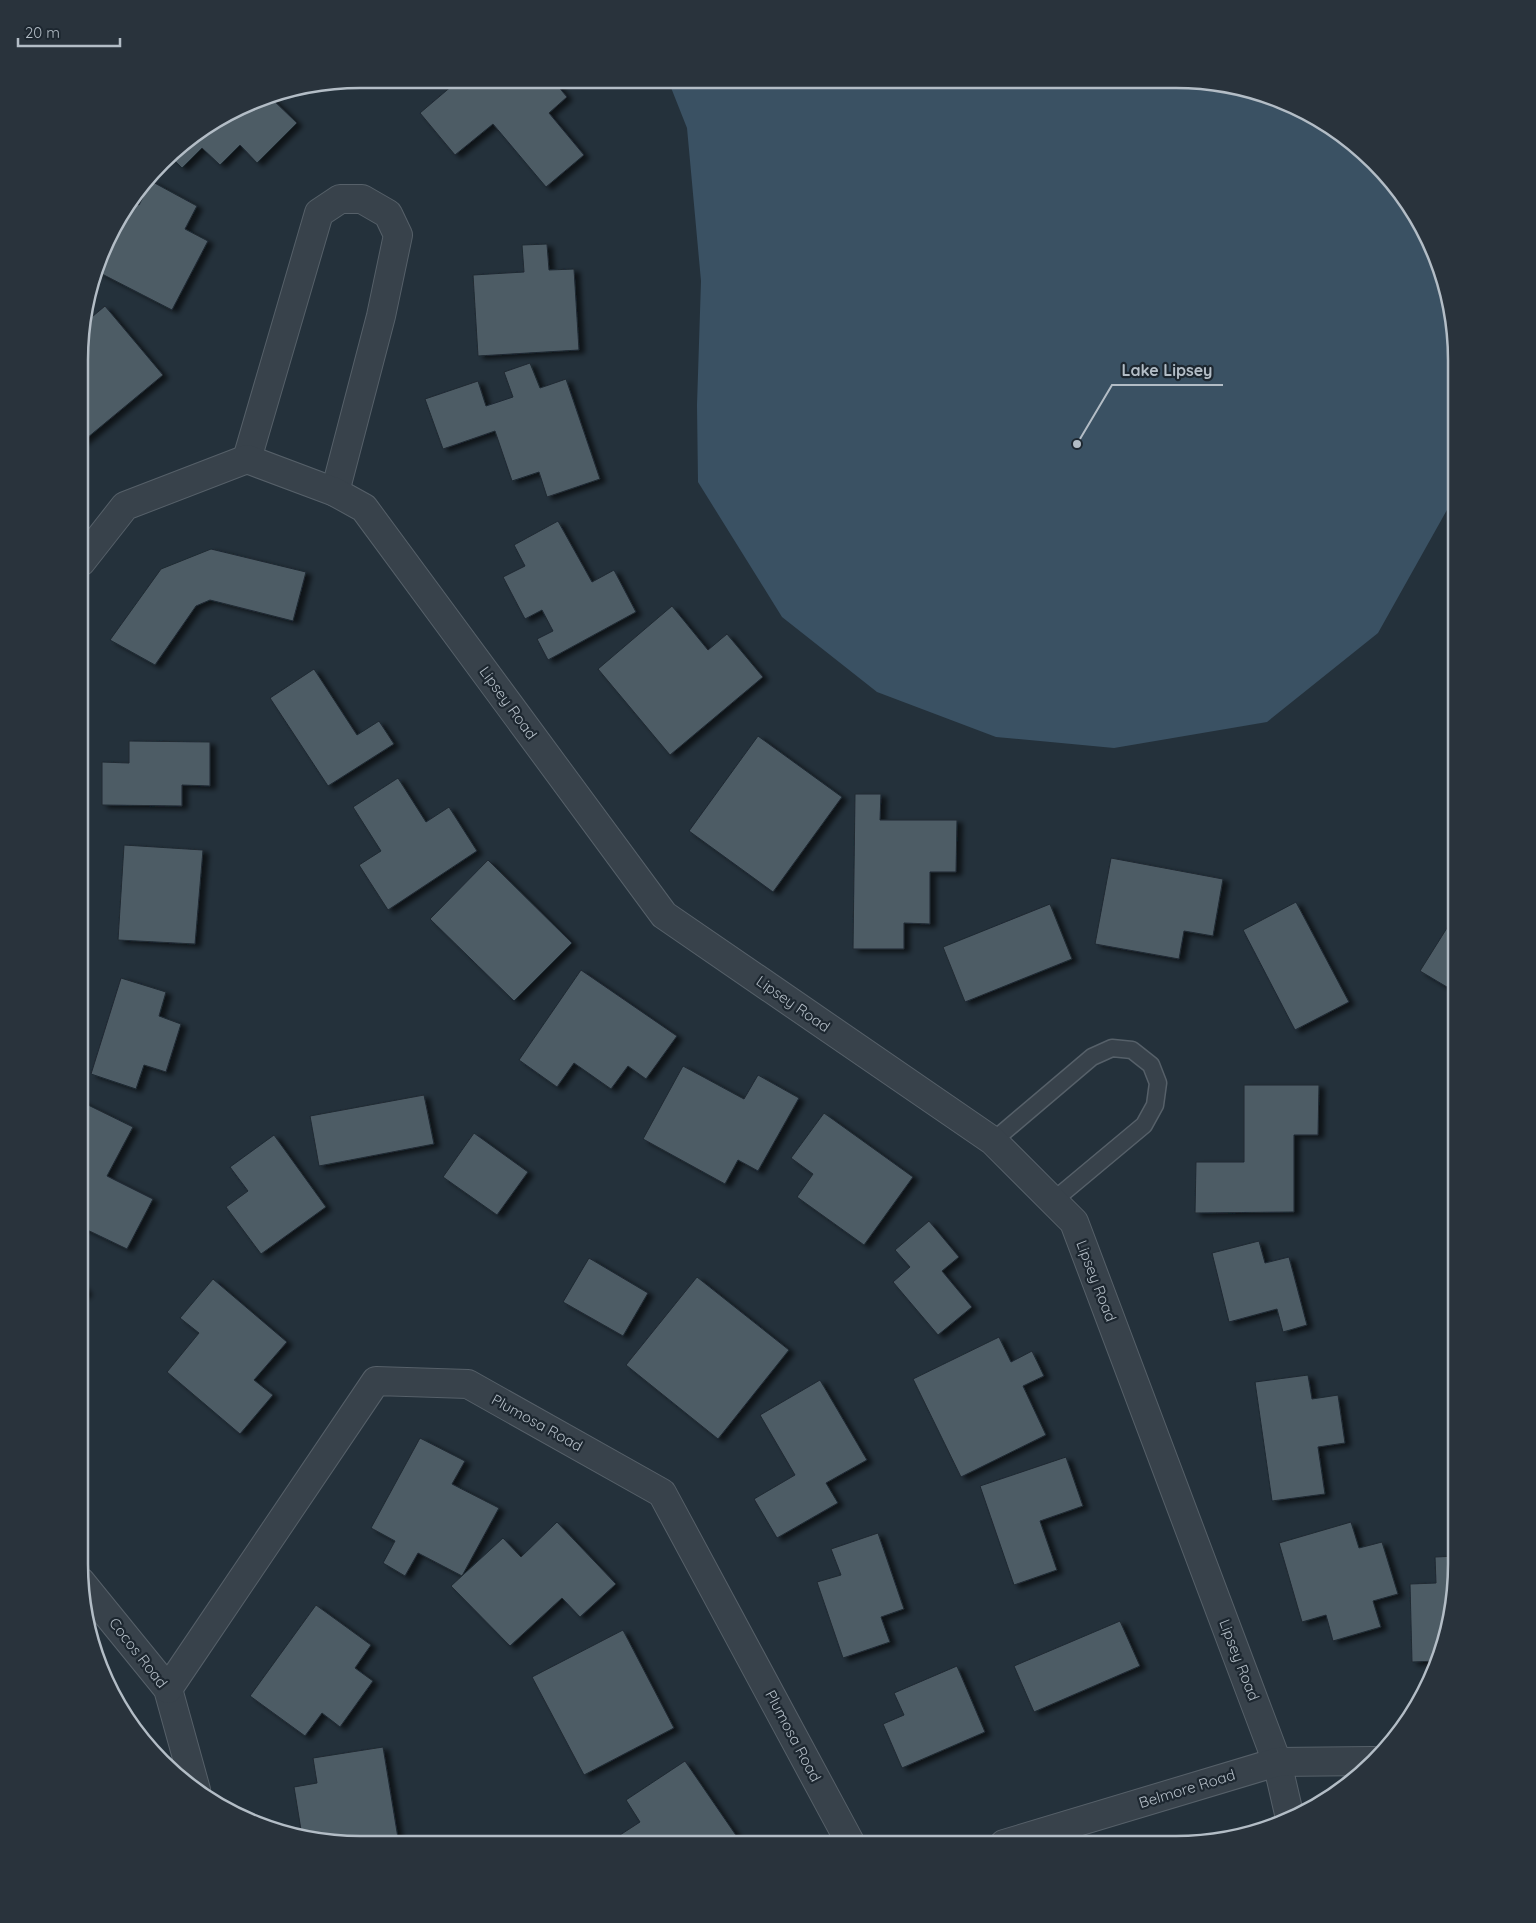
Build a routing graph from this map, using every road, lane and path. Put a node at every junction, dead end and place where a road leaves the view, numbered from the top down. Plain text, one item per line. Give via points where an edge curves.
1 (246, 460) junction
2 (335, 492) junction
3 (88, 553) edge
4 (993, 1141) junction
5 (1053, 1201) junction
6 (89, 1592) edge
7 (168, 1689) junction
8 (1363, 1761) edge
9 (1277, 1762) junction
10 (193, 1778) edge
11 (1288, 1811) edge
12 (847, 1836) edge
13 (1031, 1836) edge

1 - 2 street, Lipsey Road
1 - 2 street via 319,212 340,199 362,199 388,214 398,235 381,316
1 - 3 street via 125,506
2 - 4 street, Lipsey Road via 364,508 664,915
4 - 5 street, Lipsey Road
4 - 5 lane via 1092,1057 1112,1048 1132,1050 1151,1065 1158,1083 1155,1105 1144,1125
5 - 9 street, Lipsey Road via 1074,1222
6 - 7 street, Cocos Road
7 - 10 street, Cocos Road
7 - 12 street, Plumosa Road via 376,1381 468,1384 662,1493
8 - 9 street, Belmore Road
9 - 11 street, Lipsey Road
9 - 13 street, Belmore Road

